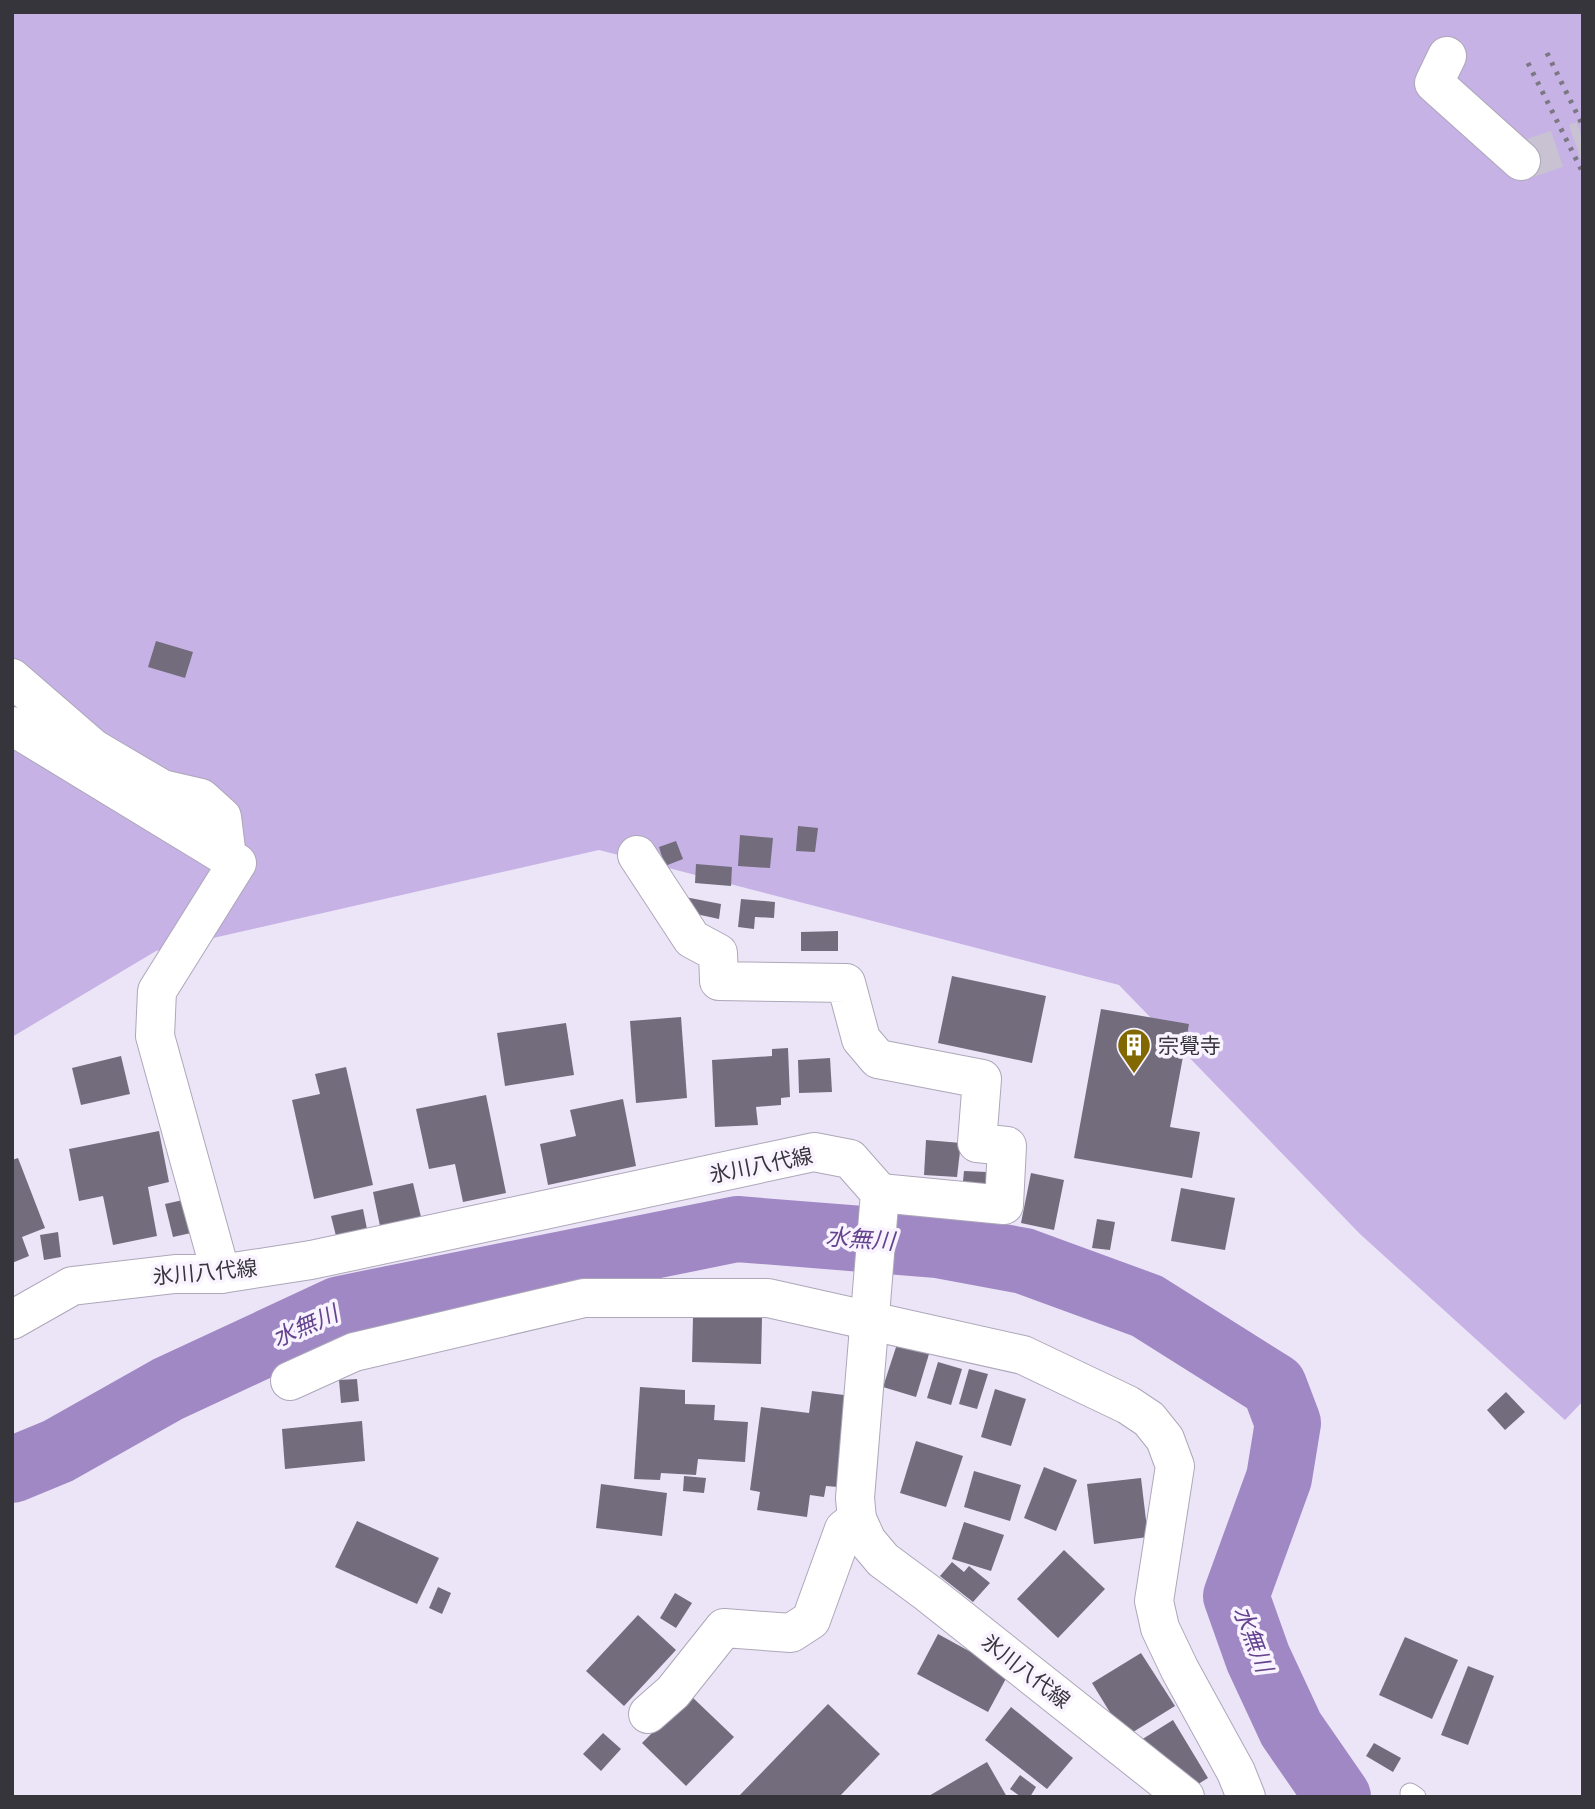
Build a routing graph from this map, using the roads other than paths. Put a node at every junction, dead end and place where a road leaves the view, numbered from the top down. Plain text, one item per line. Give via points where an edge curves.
1 (1447, 56) dead end
2 (1521, 160) dead end
3 (12, 678) edge
4 (12, 726) edge
5 (637, 855) dead end
6 (227, 857) junction
7 (879, 1203) junction
8 (221, 1274) junction
9 (871, 1316) junction
10 (12, 1320) edge
11 (290, 1381) dead end
12 (857, 1519) junction
13 (648, 1714) dead end
14 (1185, 1797) edge
15 (1246, 1797) edge

1 - 2 street via 1434,83
3 - 6 street via 94,749 162,789 201,798 222,817
4 - 6 street
5 - 7 street via 692,939 718,953 719,981 846,983 860,1039 878,1059 982,1079 977,1143 1007,1146 1004,1205
6 - 8 street via 237,863 157,990 155,1036
7 - 8 street, 氷川八代線 via 850,1159 814,1152 311,1261
7 - 9 street, 氷川八代線
8 - 10 street, 氷川八代線 via 175,1274 72,1286
9 - 11 street via 768,1298 584,1298 354,1352
9 - 12 street, 氷川八代線 via 855,1497
9 - 15 street via 1023,1355 1128,1405 1149,1419 1166,1439 1175,1466 1154,1601 1160,1628
12 - 13 street via 844,1529 811,1620 791,1633 724,1628 673,1692
12 - 14 street, 氷川八代線 via 883,1560

